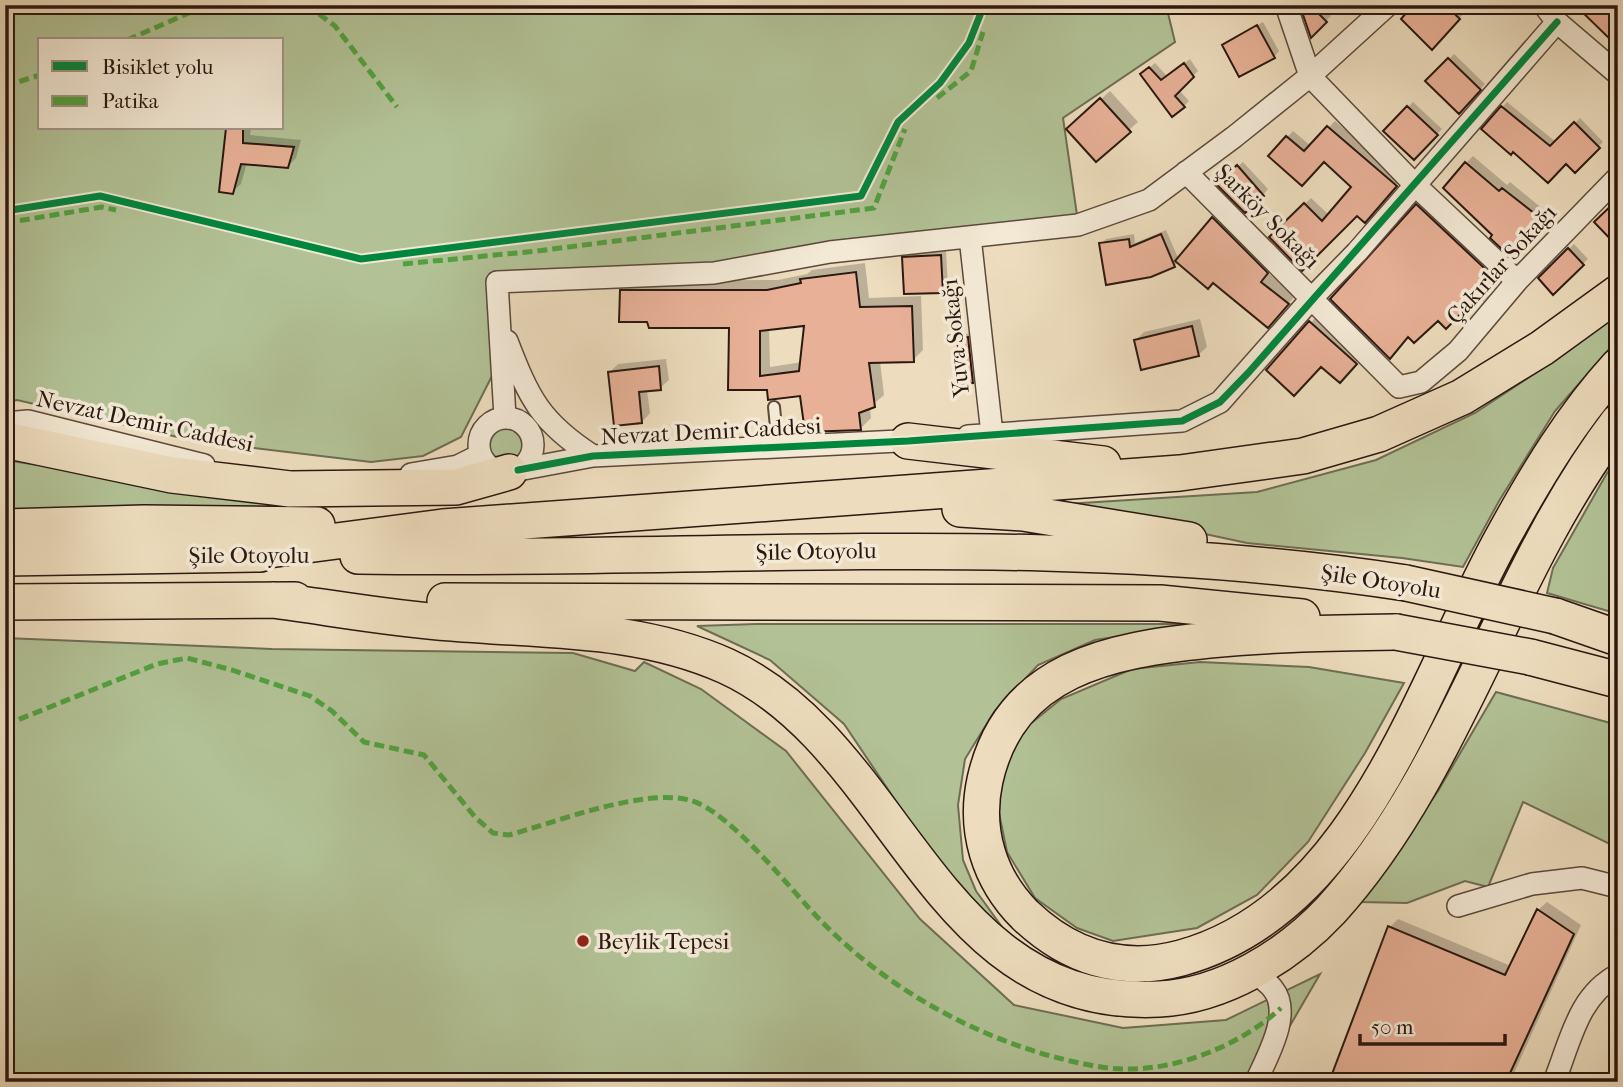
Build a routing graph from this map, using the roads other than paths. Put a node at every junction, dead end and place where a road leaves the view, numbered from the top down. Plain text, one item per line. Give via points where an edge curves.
1 (1286, 5) edge
2 (1388, 5) edge
3 (1551, 14) edge
4 (1618, 74) edge
5 (1310, 76) junction
6 (1186, 172) junction
7 (1618, 177) edge
8 (1415, 185) junction
9 (970, 237) junction
10 (1517, 281) junction
11 (1618, 293) edge
12 (1312, 298) junction
13 (500, 321) junction
14 (1618, 366) edge
15 (1420, 382) joint
16 (774, 407) dead end
17 (514, 420) junction
18 (1618, 422) edge
19 (5, 423) edge
20 (992, 434) junction
21 (5, 440) edge
22 (908, 441) junction
23 (778, 447) junction
24 (593, 456) junction
25 (502, 466) junction
26 (1180, 473) junction
27 (815, 500) junction
28 (5, 527) edge
29 (443, 527) junction
30 (238, 554) junction
31 (5, 558) edge
32 (1332, 571) junction
33 (273, 600) junction
34 (5, 602) edge
35 (1395, 632) junction
36 (1618, 638) edge
37 (1618, 680) edge
38 (1618, 887) edge
39 (1458, 906) dead end
40 (1253, 971) junction
41 (1618, 975) edge
42 (1256, 1082) edge
43 (1554, 1082) edge

1 - 5 street
2 - 5 street
3 - 4 street
3 - 8 street, Nevzat Demir Caddesi
5 - 6 street
5 - 8 street
6 - 9 street via 1149,200 1078,225
6 - 12 street, Şarköy Sokağı
7 - 10 street, Çakırlar Sokağı
8 - 10 street
8 - 12 street, Nevzat Demir Caddesi
9 - 13 street via 830,253 713,273 497,282
9 - 20 street, Yuva Sokağı
10 - 15 street, Çakırlar Sokağı via 1458,351
11 - 26 highway via 1499,376 1403,425 1303,456
12 - 15 street, Şarköy Sokağı via 1399,387
12 - 20 street, Nevzat Demir Caddesi via 1220,402 1182,421
13 - 17 street
13 - 24 street via 537,409 562,436
14 - 35 highway via 1571,426 1504,535 1371,796 1306,884 1280,907 1216,948 1161,963 1122,964 1079,954 1041,930 1014,904 992,871 981,830 989,763 1016,714 1058,677 1119,652 1161,645 1267,635
16 - 23 lane
17 - 24 street
17 - 25 street via 529,430 533,448 525,464
17 - 25 street via 489,423 479,437
18 - 40 highway via 1542,538 1446,733 1375,858 1298,941
19 - 25 street, Nevzat Demir Caddesi via 29,421 226,470 414,474 458,466
20 - 22 street, Nevzat Demir Caddesi
21 - 25 highway via 172,475 290,489 456,487
22 - 23 street, Nevzat Demir Caddesi
22 - 26 highway
23 - 24 street, Nevzat Demir Caddesi
24 - 25 street, Nevzat Demir Caddesi
26 - 27 highway
27 - 29 highway
27 - 32 highway via 1023,513 1193,541
28 - 29 highway via 144,523
29 - 30 highway
30 - 31 highway, Şile Otoyolu
30 - 32 highway, Şile Otoyolu via 494,558 843,549 1176,557
32 - 36 highway, Şile Otoyolu, bridge via 1555,616
33 - 34 highway, Şile Otoyolu
33 - 35 highway, Şile Otoyolu via 1160,603 1282,614
33 - 40 highway via 450,623 576,629 691,653 729,668 799,717 956,909 999,949 1044,978 1083,993 1128,1001 1174,998
35 - 37 highway, Şile Otoyolu, bridge via 1530,657
38 - 39 street via 1582,878 1532,884
40 - 42 street via 1275,991 1281,1008
41 - 43 street via 1600,986 1583,1006

